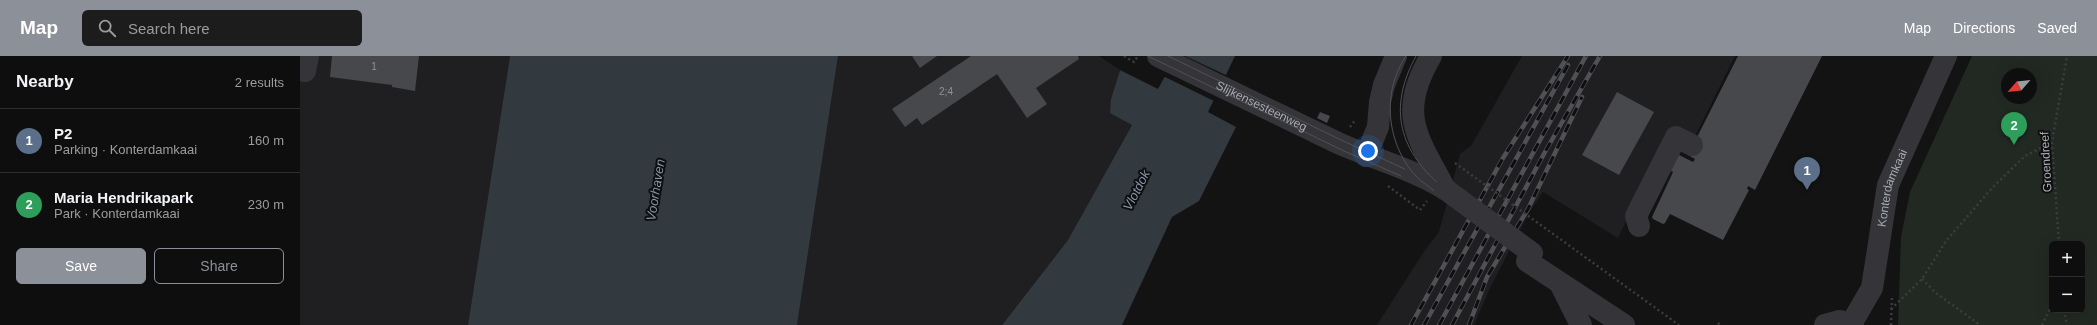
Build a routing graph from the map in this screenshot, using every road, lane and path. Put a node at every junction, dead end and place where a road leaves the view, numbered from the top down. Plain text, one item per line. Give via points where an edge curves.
1 (308, 56) edge
2 (1124, 56) edge
3 (1138, 56) edge
4 (1158, 56) edge
5 (1396, 56) edge
6 (1431, 56) edge
7 (1946, 56) edge
8 (2067, 56) edge
9 (300, 70) edge
10 (2052, 142) junction
11 (1692, 145) dead end
12 (1366, 156) junction
13 (1455, 164) dead end
14 (1443, 193) junction
15 (1639, 226) dead end
16 (2059, 241) edge
17 (1527, 261) junction
18 (1922, 279) junction
19 (1558, 282) junction
20 (1892, 293) dead end
21 (1891, 309) junction
22 (2049, 310) edge
23 (2065, 313) edge
24 (1852, 324) edge
25 (1570, 325) edge
26 (1581, 325) edge
27 (1624, 325) edge
28 (1679, 325) edge
29 (1824, 325) edge
30 (1891, 325) edge
31 (1980, 325) edge
32 (2042, 325) edge
33 (2067, 325) edge

1 - 9 street via 306,71
2 - 3 path via 1134,62
4 - 12 street, Slijkensesteenweg
5 - 12 street via 1384,85 1378,127
6 - 14 street via 1421,73 1412,103 1414,123
7 - 24 street, Konterdamkaai via 1888,185 1872,288
8 - 10 path, Groendreef
10 - 16 path, Groendreef
10 - 18 path via 2025,156 1992,188 1946,241
11 - 15 street via 1676,137 1636,216
12 - 14 street, Slijkensesteenweg
13 - 28 path, bridge
14 - 17 street
14 - 19 street, bridge via 1532,253
17 - 19 street
17 - 25 street via 1551,288
18 - 21 path
18 - 31 path via 1936,293
19 - 26 street via 1572,303
19 - 27 street
20 - 21 path
21 - 30 path
22 - 32 path
23 - 33 path
24 - 29 street via 1840,321

